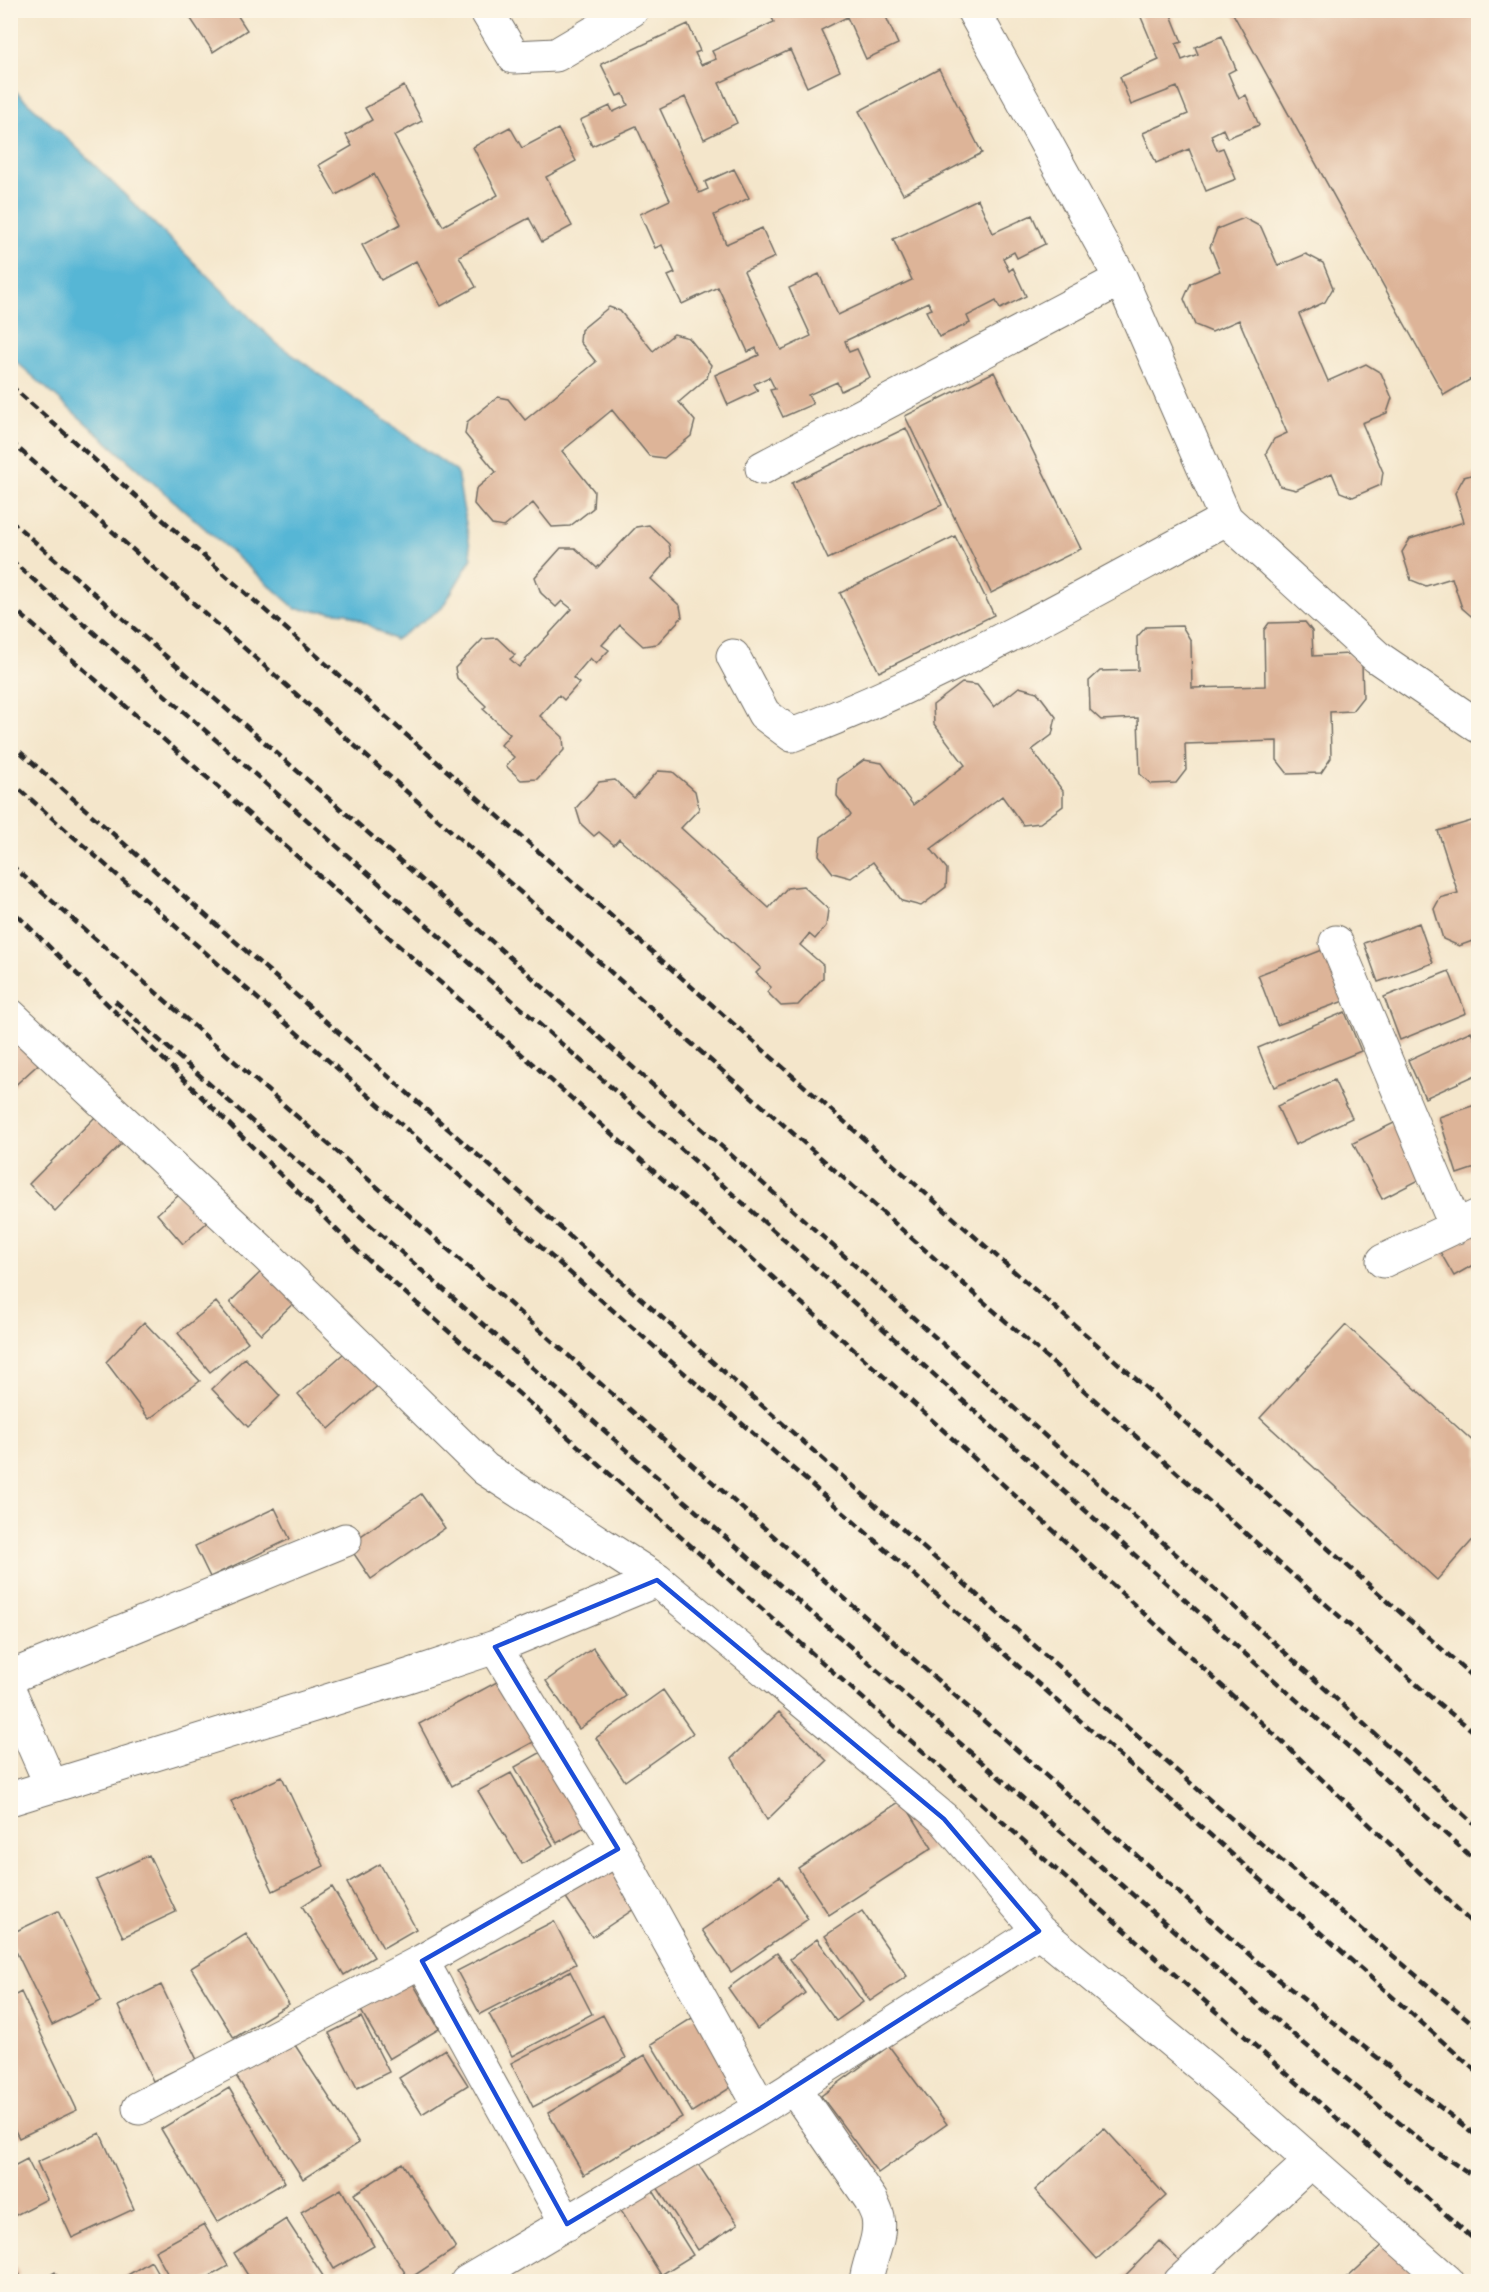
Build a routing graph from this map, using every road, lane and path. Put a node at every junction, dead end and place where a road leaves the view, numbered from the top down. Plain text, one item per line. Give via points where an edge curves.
1 (486, 10) edge
2 (632, 10) edge
3 (973, 10) edge
4 (1121, 279) junction
5 (762, 468) dead end
6 (1226, 519) junction
7 (733, 656) dead end
8 (1479, 726) edge
9 (1336, 942) dead end
10 (10, 1015) edge
11 (1467, 1221) edge
12 (1383, 1261) dead end
13 (345, 1540) dead end
14 (657, 1580) junction
15 (495, 1647) junction
16 (10, 1677) edge
17 (10, 1692) edge
18 (51, 1785) junction
19 (10, 1799) edge
20 (618, 1849) junction
21 (1039, 1931) junction
22 (422, 1961) junction
23 (793, 2087) junction
24 (139, 2108) dead end
25 (761, 2108) junction
26 (1311, 2162) junction
27 (567, 2224) junction
28 (467, 2282) edge
29 (866, 2282) edge
30 (1180, 2282) edge
31 (1448, 2282) edge

1 - 2 street via 514,57 556,55
3 - 4 street
4 - 5 street
4 - 6 street
6 - 7 street via 968,657 792,735 764,714
6 - 8 street via 1377,657
9 - 11 street
10 - 14 street via 485,1469
11 - 12 street
13 - 16 street
14 - 15 street
14 - 21 street via 944,1819
15 - 18 street
15 - 20 street
17 - 18 street
18 - 19 street
20 - 22 street
20 - 25 street
21 - 23 street
21 - 26 street
22 - 24 street
22 - 27 street
23 - 25 street
23 - 29 street via 871,2200 878,2219 878,2235
25 - 27 street
26 - 30 street
26 - 31 street
27 - 28 street

